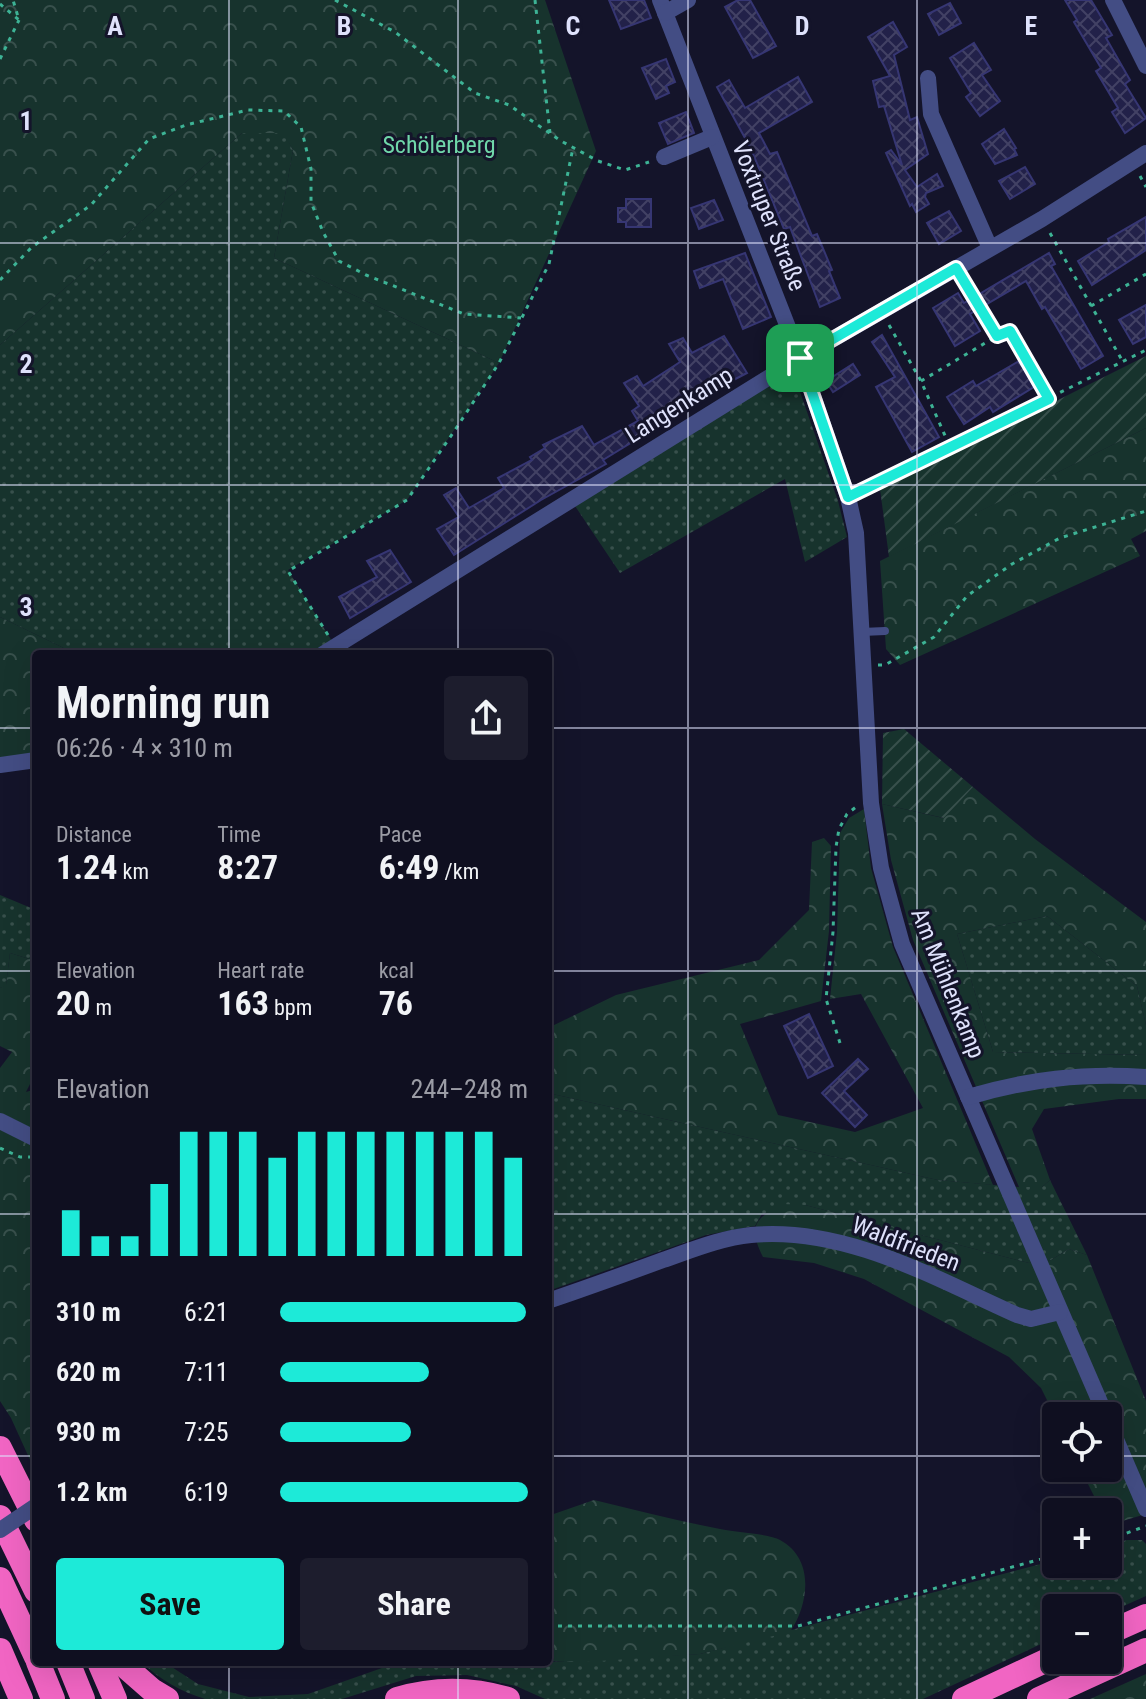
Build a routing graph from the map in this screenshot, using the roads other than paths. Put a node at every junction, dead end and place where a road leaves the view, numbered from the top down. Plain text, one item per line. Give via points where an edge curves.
1 (688, 0) edge
2 (1113, 0) edge
3 (663, 6) edge
4 (1146, 66) edge
5 (928, 78) dead end
6 (712, 137) junction
7 (1146, 153) edge
8 (664, 157) road end
9 (990, 248) junction
10 (800, 358) junction
11 (885, 631) dead end
12 (862, 632) junction
13 (329, 650) edge
14 (32, 761) edge
15 (0, 765) edge
16 (1146, 1077) edge
17 (968, 1097) junction
18 (0, 1121) edge
19 (32, 1137) edge
20 (552, 1300) edge
21 (1060, 1312) junction
22 (1100, 1402) edge
23 (0, 1448) edge
24 (1122, 1454) edge
25 (32, 1509) edge
26 (1146, 1509) edge
27 (32, 1512) edge
28 (0, 1517) edge
29 (0, 1530) edge
30 (0, 1579) edge
31 (32, 1583) edge
32 (1146, 1616) edge
33 (1122, 1627) edge
34 (32, 1648) edge
35 (0, 1650) edge
36 (1146, 1650) edge
37 (1042, 1663) edge
38 (40, 1666) edge
39 (70, 1666) edge
40 (101, 1666) edge
41 (125, 1666) edge
42 (21, 1699) edge
43 (53, 1699) edge
44 (83, 1699) edge
45 (115, 1699) edge
46 (167, 1699) edge
47 (397, 1699) edge
48 (508, 1699) edge
49 (964, 1699) edge
50 (1039, 1699) edge

1 - 3 street
2 - 4 street
3 - 6 street, Voxtruper Straße
5 - 9 street via 931,114
6 - 8 street, Voxtruper Straße
6 - 10 street, Voxtruper Straße
7 - 9 street, Langenkamp
9 - 10 street, Langenkamp
10 - 12 street, Am Mühlenkamp via 848,497 856,533
10 - 13 street, Langenkamp
11 - 12 lane
12 - 17 street, Am Mühlenkamp via 871,803 881,868 902,944
14 - 15 street
16 - 17 street via 1070,1075
17 - 21 street, Am Mühlenkamp
18 - 19 street
20 - 21 street, Waldfrieden via 710,1244 787,1234 859,1248 1031,1319
21 - 22 street, Am Mühlenkamp
23 - 27 highway
24 - 26 street, Am Mühlenkamp
25 - 29 street, bridge
28 - 31 highway
30 - 34 highway
32 - 33 highway
35 - 42 highway
36 - 50 highway
37 - 49 highway
38 - 43 highway
39 - 44 highway
40 - 45 highway
41 - 46 highway
47 - 48 highway via 422,1691 465,1690

